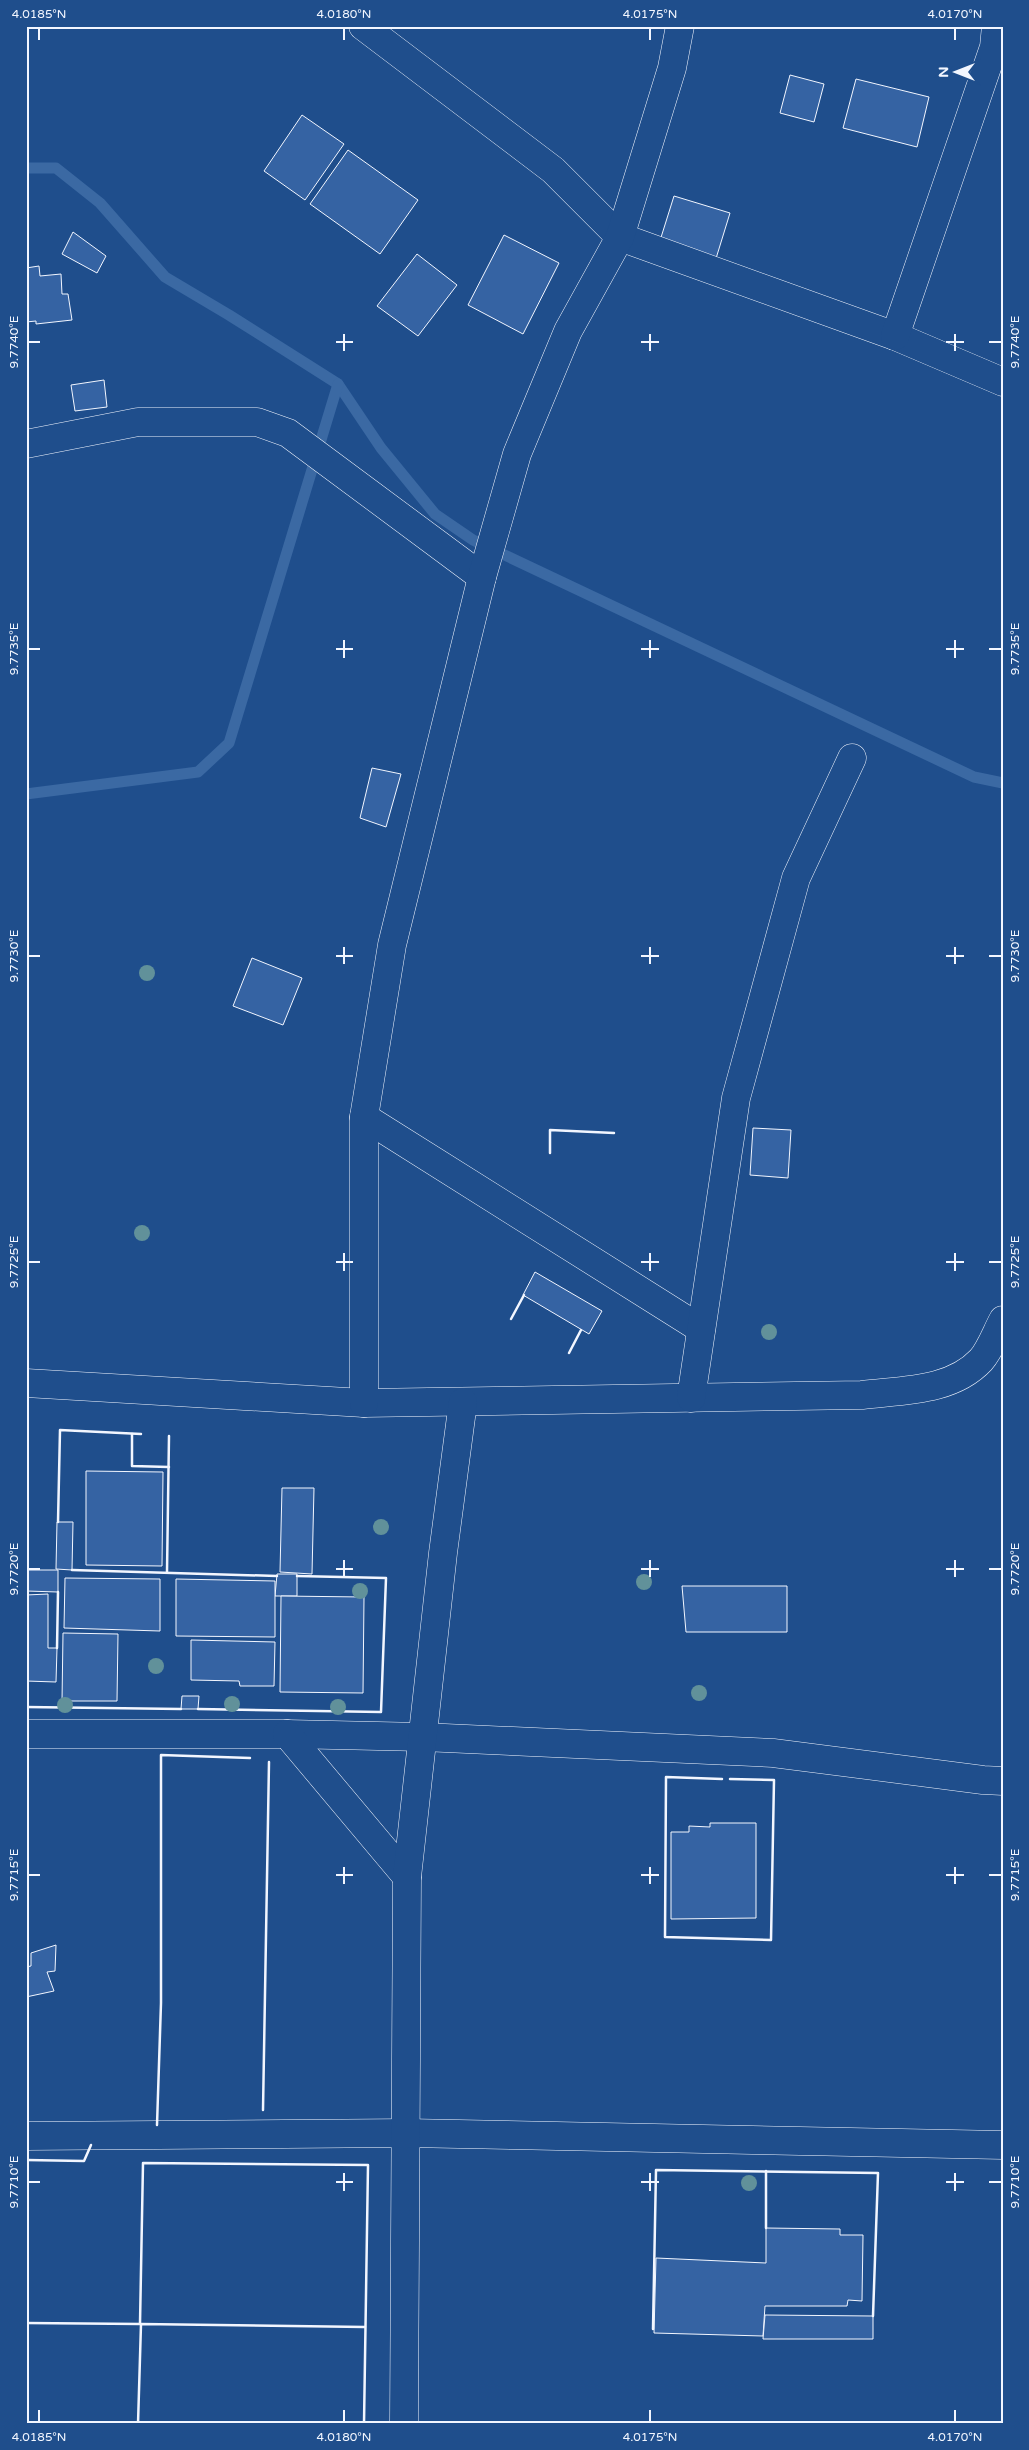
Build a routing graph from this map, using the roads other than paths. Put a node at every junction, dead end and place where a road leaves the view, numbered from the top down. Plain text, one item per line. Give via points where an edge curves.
1 (363, 26) edge
2 (680, 26) edge
3 (997, 41) edge
4 (620, 237) junction
5 (895, 336) junction
6 (1003, 382) edge
7 (26, 444) edge
8 (482, 577) junction
9 (852, 758) dead end
10 (364, 1117) junction
11 (1003, 1320) edge
12 (701, 1329) junction
13 (26, 1383) edge
14 (691, 1398) junction
15 (463, 1402) junction
16 (364, 1403) junction
17 (26, 1734) edge
18 (287, 1734) junction
19 (423, 1737) junction
20 (1003, 1781) edge
21 (407, 1877) junction
22 (407, 2133) junction
23 (26, 2136) edge
24 (1003, 2145) edge
25 (404, 2424) edge

1 - 4 street via 553,170
2 - 4 street via 672,68
3 - 5 street
4 - 5 street
4 - 8 street via 568,331 517,454
5 - 6 street
7 - 8 street via 138,422 257,422 288,433
8 - 10 street via 392,944
9 - 12 street via 796,878 739,1089
10 - 12 street
10 - 16 street
11 - 14 street via 982,1359 964,1376 939,1385 862,1395
12 - 14 street
13 - 16 street
14 - 15 street
15 - 16 street
15 - 19 street
17 - 18 street
18 - 19 street
18 - 21 street
19 - 20 street via 773,1753
19 - 21 street
21 - 22 street
22 - 23 street
22 - 24 street
22 - 25 street

